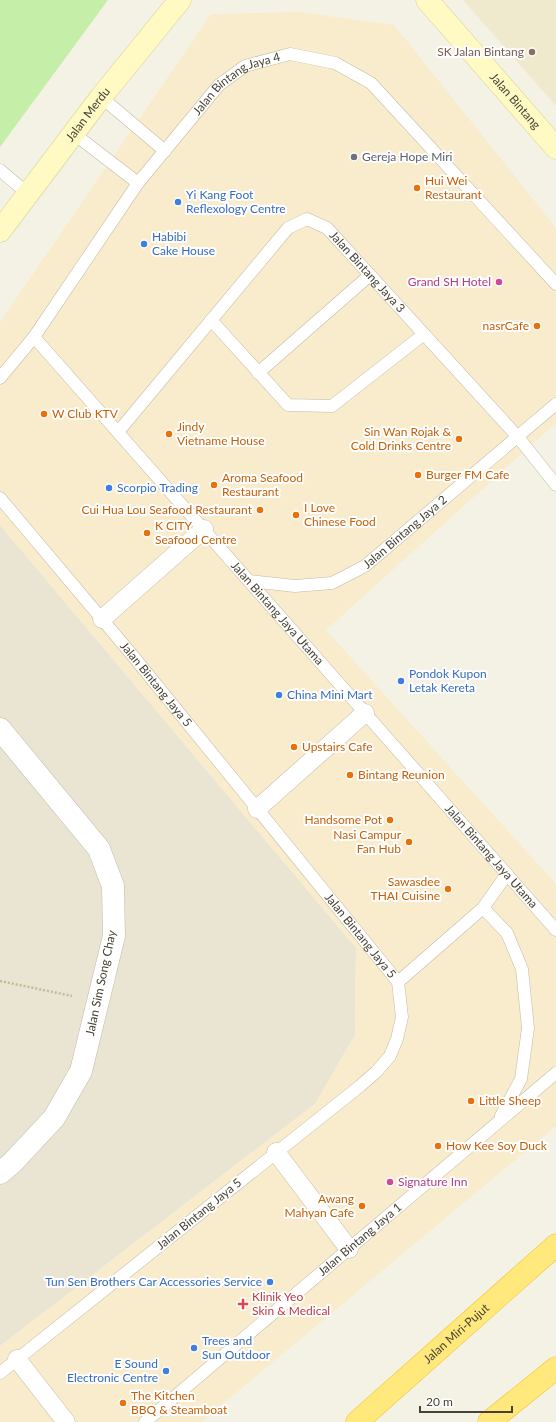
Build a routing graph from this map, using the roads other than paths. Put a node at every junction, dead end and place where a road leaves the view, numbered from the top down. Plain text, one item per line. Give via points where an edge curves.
1 (180, 0) edge
2 (427, 0) edge
3 (101, 97) junction
4 (73, 133) junction
5 (556, 148) edge
6 (165, 150) junction
7 (0, 170) edge
8 (138, 183) junction
9 (27, 193) junction
10 (0, 231) edge
11 (370, 275) junction
12 (556, 284) edge
13 (211, 320) junction
14 (424, 334) junction
15 (34, 336) junction
16 (258, 372) junction
17 (0, 378) edge
18 (556, 404) edge
19 (118, 432) junction
20 (518, 437) junction
21 (556, 485) edge
22 (0, 498) edge
23 (204, 529) junction
24 (249, 581) junction
25 (102, 619) junction
26 (365, 713) junction
27 (0, 729) edge
28 (257, 809) junction
29 (507, 874) junction
30 (483, 908) junction
31 (556, 930) edge
32 (398, 982) junction
33 (556, 1073) edge
34 (497, 1124) junction
35 (276, 1152) junction
36 (0, 1173) edge
37 (556, 1245) edge
38 (349, 1249) junction
39 (17, 1359) junction
40 (556, 1368) edge
41 (0, 1373) edge
42 (66, 1422) edge
43 (145, 1422) edge
44 (357, 1422) edge
45 (489, 1422) edge

1 - 3 main road, Jalan Merdu
2 - 5 main road, Jalan Bintang
3 - 4 main road, Jalan Merdu
3 - 6 lane
4 - 8 lane
4 - 9 main road, Jalan Merdu
6 - 8 lane, Jalan Bintang Jaya 4
6 - 12 lane, Jalan Bintang Jaya 4 via 219,85 245,66 290,54 335,63 371,83
7 - 9 lane
8 - 15 lane, Jalan Bintang Jaya 4
9 - 10 main road, Jalan Merdu
11 - 13 lane, Jalan Bintang Jaya 3 via 327,228 307,219 288,228
11 - 14 lane, Jalan Bintang Jaya 3
11 - 16 lane
13 - 16 lane
13 - 19 lane, Jalan Bintang Jaya 3
14 - 16 lane via 332,406 288,405
14 - 20 lane, Jalan Bintang Jaya 3
15 - 17 lane
15 - 19 lane, Jalan Bintang Jaya Utama
18 - 20 lane, Jalan Bintang Jaya 2
19 - 23 lane, Jalan Bintang Jaya Utama
20 - 21 lane, Jalan Bintang Jaya 3
20 - 24 lane, Jalan Bintang Jaya 2 via 365,566 332,583 295,586
22 - 25 lane, Jalan Bintang Jaya 5
23 - 24 lane, Jalan Bintang Jaya Utama
23 - 25 street
24 - 26 lane, Jalan Bintang Jaya Utama
25 - 28 lane, Jalan Bintang Jaya 5
26 - 28 street
26 - 29 lane, Jalan Bintang Jaya Utama
27 - 36 street, Jalan Sim Song Chay via 99,849 113,886 114,936 81,1071 54,1118
28 - 32 lane, Jalan Bintang Jaya 5
29 - 30 lane
29 - 31 lane, Jalan Bintang Jaya Utama
30 - 32 lane
30 - 34 lane via 507,933 522,970 528,1028 521,1079
32 - 35 lane, Jalan Bintang Jaya 5 via 402,1017 390,1056 360,1086
33 - 34 lane, Jalan Bintang Jaya 1
34 - 38 lane, Jalan Bintang Jaya 1
35 - 38 street
35 - 39 lane, Jalan Bintang Jaya 5
37 - 44 highway, Jalan Miri-Pujut
38 - 43 lane, Jalan Bintang Jaya 1
39 - 41 lane, Jalan Bintang Jaya 5
39 - 42 street
40 - 45 highway

